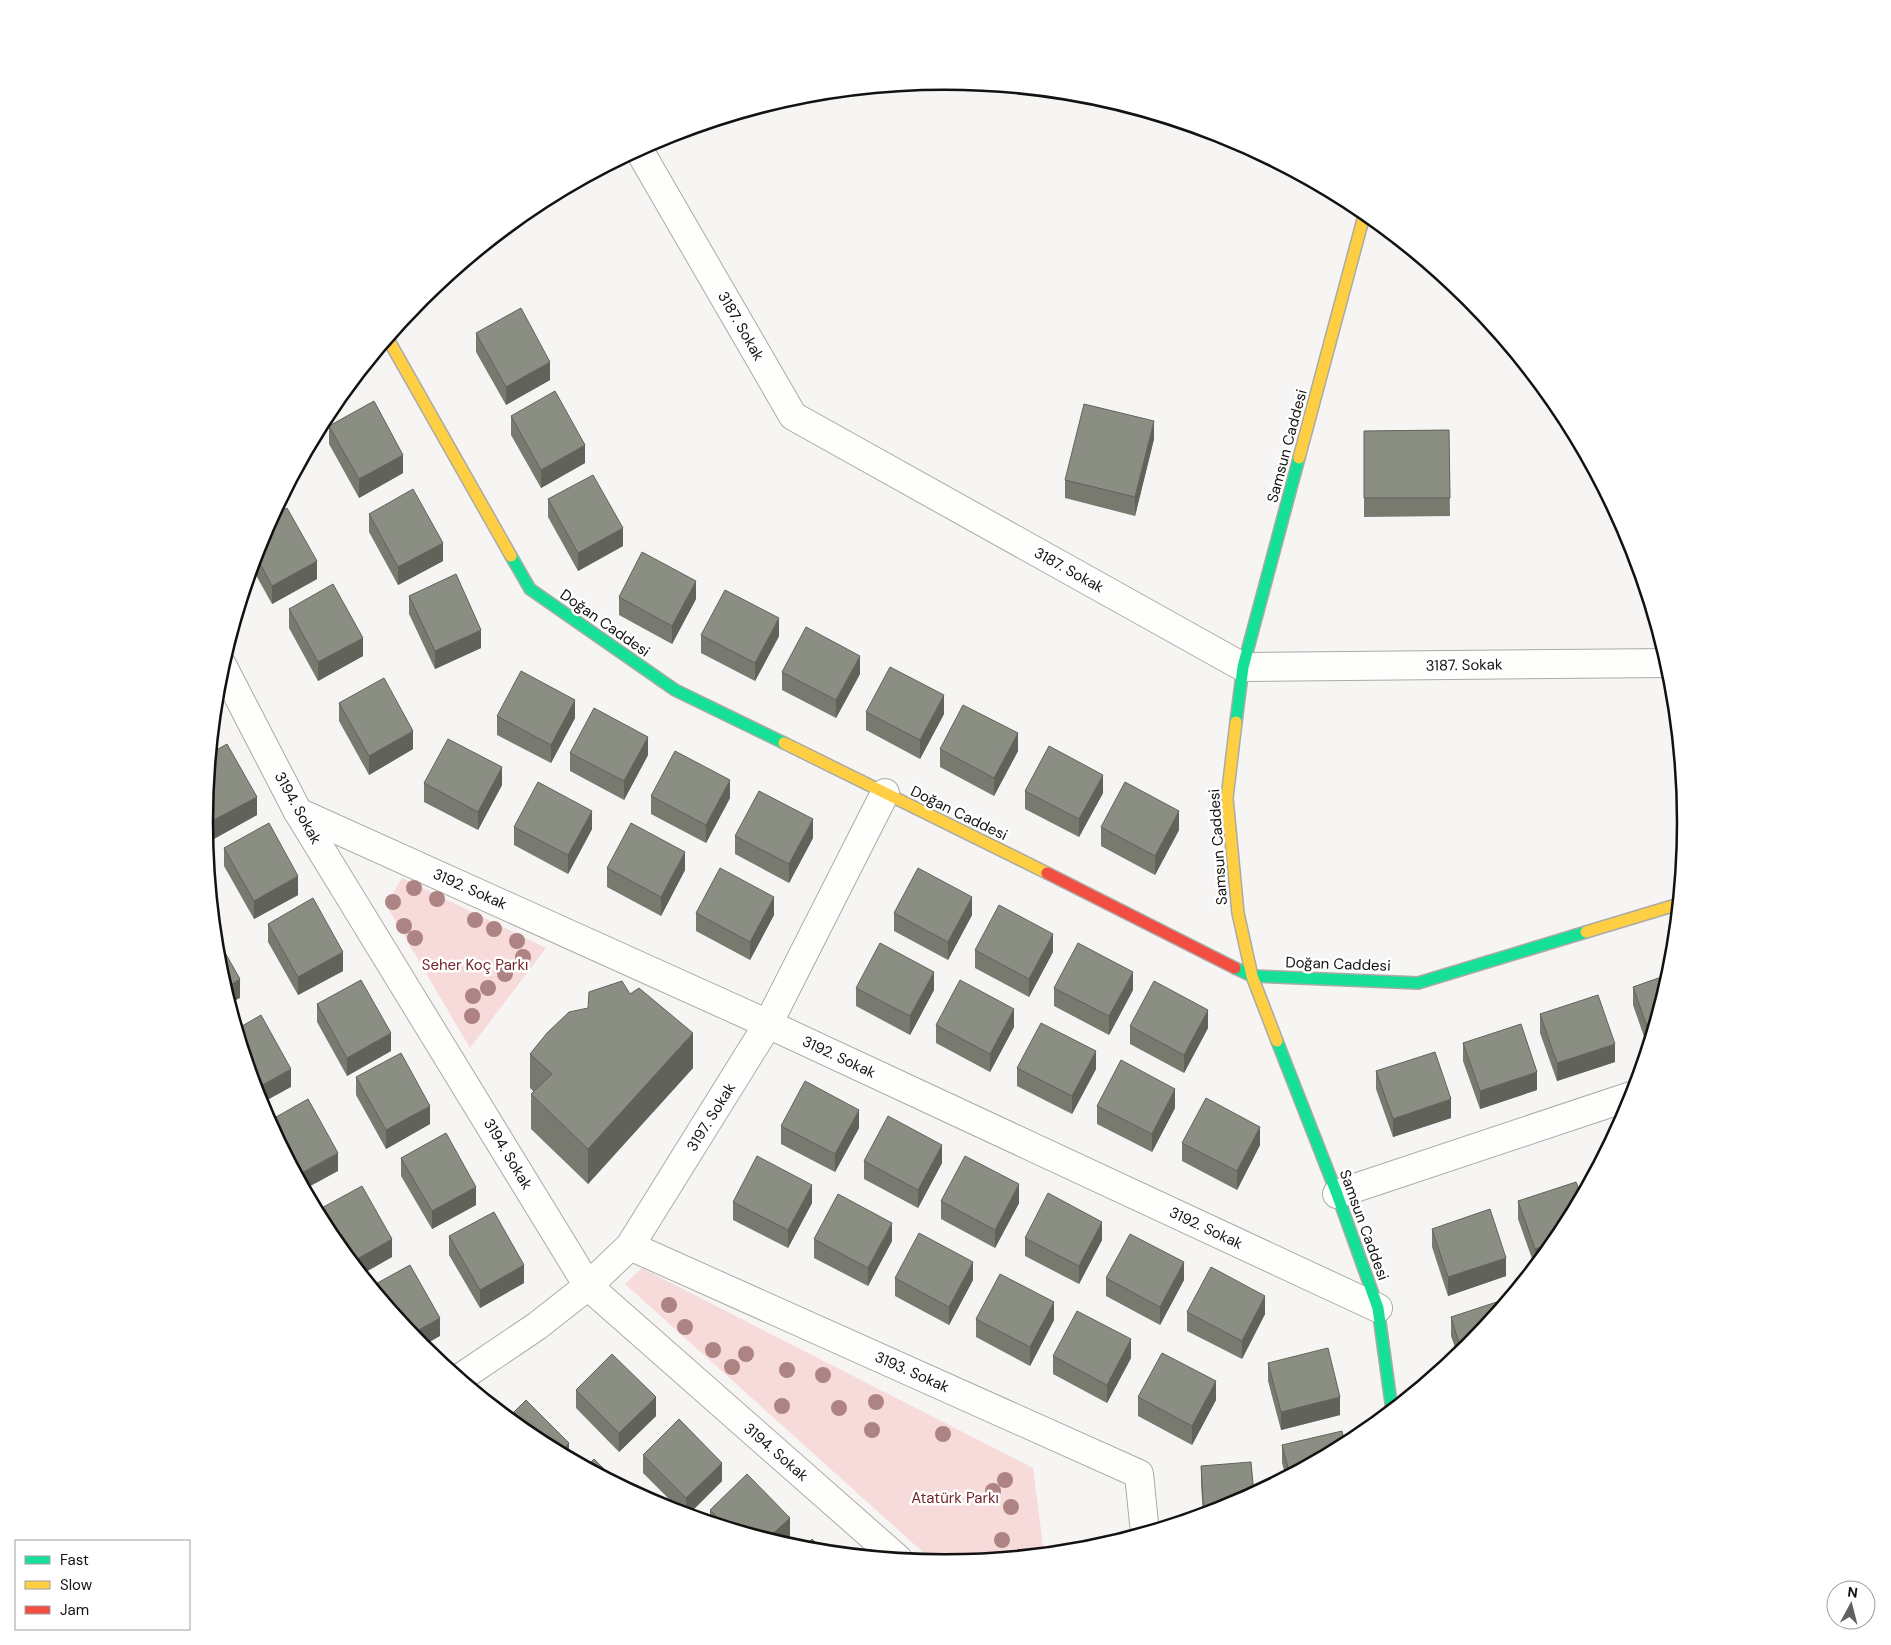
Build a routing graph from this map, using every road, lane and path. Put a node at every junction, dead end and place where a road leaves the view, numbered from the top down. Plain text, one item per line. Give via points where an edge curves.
1 (643, 156) edge
2 (1363, 221) edge
3 (391, 344) edge
4 (1660, 663) edge
5 (1242, 667) junction
6 (228, 676) edge
7 (885, 793) junction
8 (298, 812) junction
9 (1673, 906) edge
10 (1252, 976) junction
11 (768, 1024) junction
12 (1624, 1098) edge
13 (1337, 1194) junction
14 (630, 1246) junction
15 (588, 1286) junction
16 (1378, 1308) junction
17 (465, 1375) edge
18 (1391, 1404) edge
19 (1144, 1527) edge
20 (890, 1552) edge

1 - 5 street, 3187. Sokak via 793,416
2 - 5 street, Samsun Caddesi
3 - 7 street, Doğan Caddesi via 530,589 675,690
4 - 5 street, 3187. Sokak
5 - 10 street, Samsun Caddesi via 1227,798 1238,913
6 - 8 street, 3194. Sokak
7 - 10 street, Doğan Caddesi
7 - 11 street, 3197. Sokak
8 - 11 street, 3192. Sokak
8 - 15 street, 3194. Sokak
9 - 10 street, Doğan Caddesi via 1418,983
10 - 13 street, Samsun Caddesi
11 - 14 street, 3197. Sokak
11 - 16 street, 3192. Sokak
12 - 13 street
13 - 16 street, Samsun Caddesi
14 - 15 street, 3197. Sokak
14 - 19 street, 3193. Sokak via 1139,1474
15 - 17 street, 3197. Sokak via 537,1326
15 - 20 street, 3194. Sokak
16 - 18 street, Samsun Caddesi

